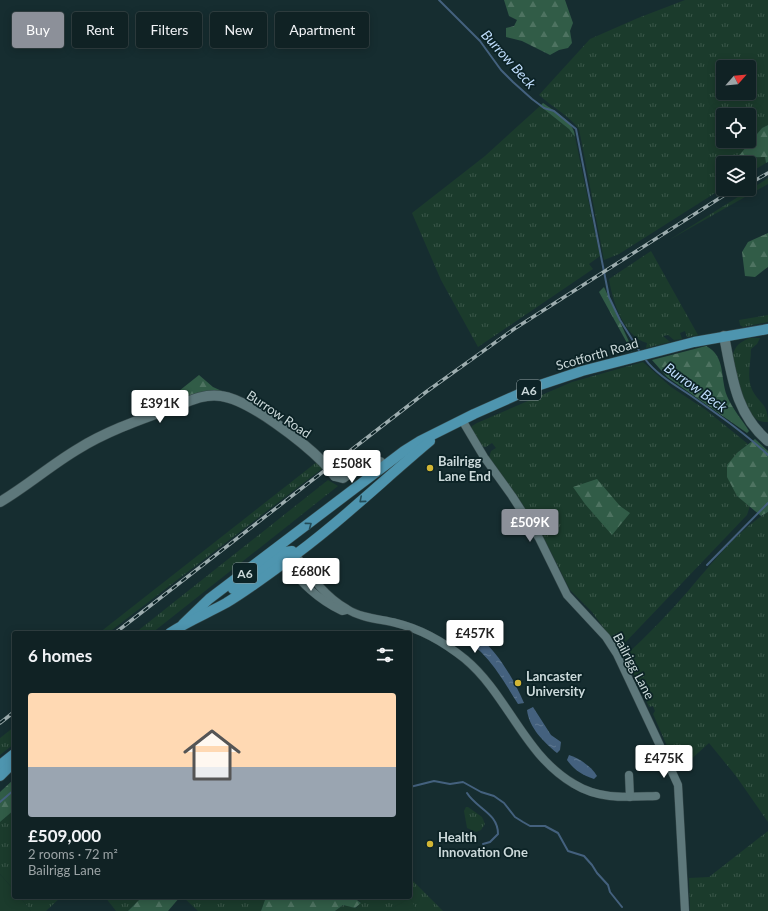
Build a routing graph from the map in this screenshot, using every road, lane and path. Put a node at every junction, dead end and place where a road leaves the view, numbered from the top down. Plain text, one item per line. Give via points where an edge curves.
1 (768, 329) edge
2 (724, 336) junction
3 (462, 420) junction
4 (768, 441) edge
5 (387, 470) junction
6 (0, 502) edge
7 (295, 554) junction
8 (282, 555) junction
9 (347, 610) junction
10 (183, 624) junction
11 (173, 631) edge
12 (12, 757) edge
13 (12, 764) edge
14 (1, 773) edge
15 (629, 775) dead end
16 (656, 796) dead end
17 (630, 797) junction
18 (685, 911) edge

1 - 2 main road, Scotforth Road / A6
2 - 3 main road, Scotforth Road / A6 via 672,347 554,380
2 - 4 street via 740,403 755,430
3 - 5 main road, Scotforth Road / A6 via 420,441
3 - 18 street, Bailrigg Lane via 539,538 567,595 606,637 617,654 678,785
5 - 6 street, Burrow Road, bridge via 378,461 369,461 360,464 343,478 335,476 324,463 268,419 235,400 212,396 190,401 107,433 77,449
5 -> 7 main road, Scotforth Road / A6 via 352,510
8 -> 5 main road, Scotforth Road / A6
7 - 8 main road, Scotforth Road / A6
7 - 9 street via 316,584
8 - 9 street via 304,586 320,599 342,611
8 - 10 main road, Scotforth Road / A6 via 209,599
8 - 10 main road, Scotforth Road / A6 via 226,603
9 - 17 street via 422,632 454,651 486,681 532,746 564,778 580,788 597,794
10 - 11 main road, Scotforth Road / A6
12 - 14 main road
13 - 14 main road
15 - 17 street
16 - 17 street

